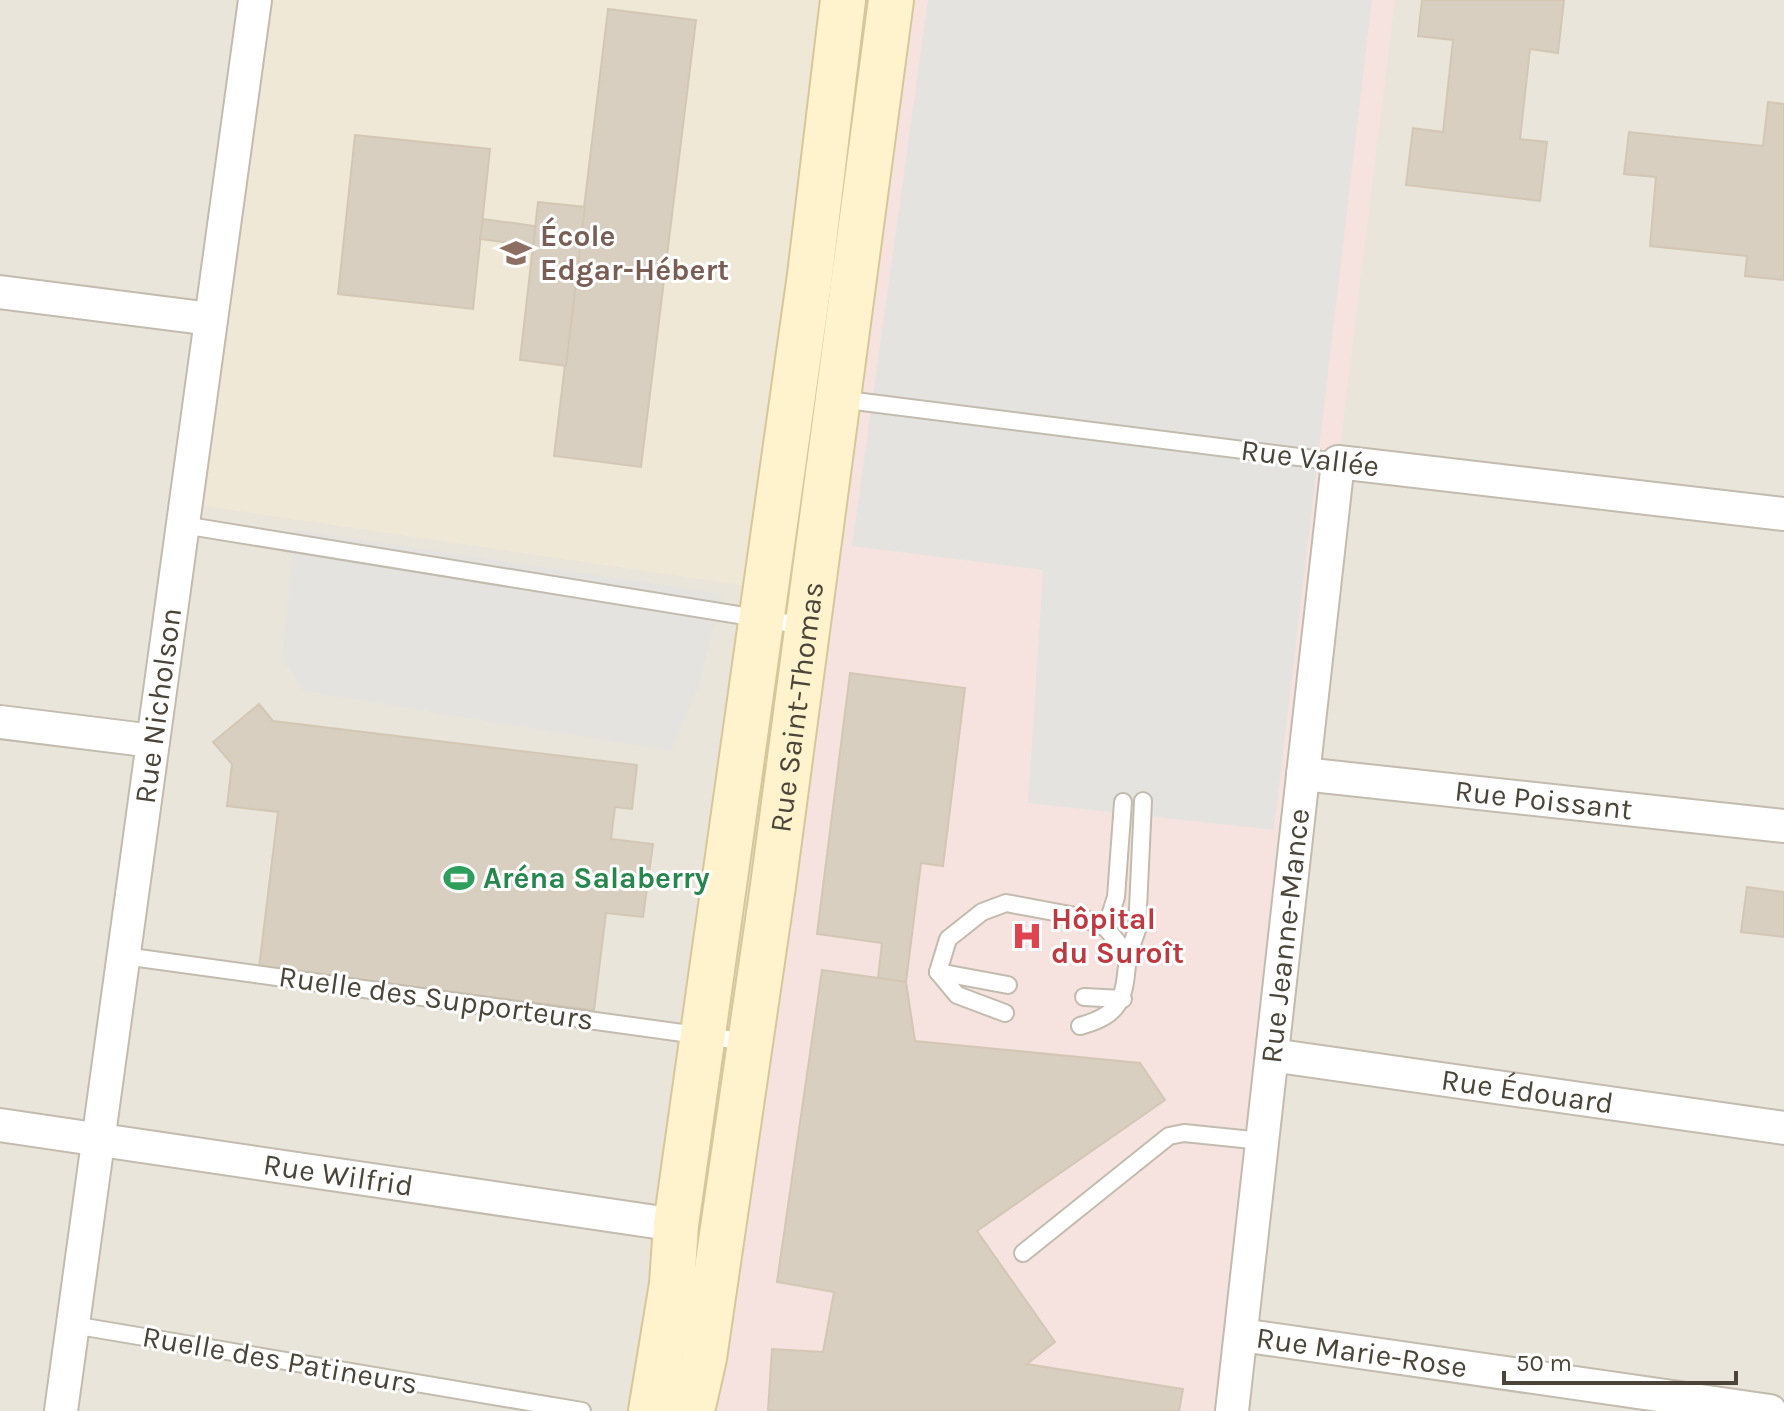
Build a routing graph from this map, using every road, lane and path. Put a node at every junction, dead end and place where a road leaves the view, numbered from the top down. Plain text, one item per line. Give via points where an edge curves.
1 (255, 0) edge
2 (843, 0) edge
3 (891, 0) edge
4 (0, 292) edge
5 (211, 319) junction
6 (837, 399) junction
7 (1338, 462) junction
8 (1784, 514) edge
9 (183, 525) junction
10 (761, 619) junction
11 (807, 626) junction
12 (0, 722) edge
13 (153, 741) junction
14 (1303, 774) junction
15 (1143, 801) dead end
16 (1123, 802) dead end
17 (1784, 826) edge
18 (1106, 928) junction
19 (1128, 955) junction
20 (124, 956) junction
21 (938, 972) junction
22 (1008, 985) dead end
23 (1084, 997) dead end
24 (1123, 999) junction
25 (1005, 1013) dead end
26 (1080, 1026) dead end
27 (703, 1035) junction
28 (748, 1042) junction
29 (1272, 1055) junction
30 (0, 1125) edge
31 (1784, 1128) edge
32 (100, 1138) junction
33 (1262, 1141) junction
34 (676, 1225) junction
35 (1023, 1253) dead end
36 (693, 1288) junction
37 (73, 1325) junction
38 (1241, 1335) junction
39 (61, 1411) edge
40 (582, 1411) edge
41 (651, 1411) edge
42 (692, 1411) edge
43 (1232, 1411) edge
44 (1770, 1411) edge

1 - 5 street, Rue Nicholson
2 - 10 street, Rue Saint-Thomas
3 - 6 street, Rue Saint-Thomas
4 - 5 street
5 - 9 street, Rue Nicholson
6 - 7 lane, Rue Vallée
6 - 11 street, Rue Saint-Thomas
7 - 8 street, Rue Vallée
7 - 14 street, Rue Jeanne-Mance
9 - 10 lane
9 - 13 street, Rue Nicholson
10 - 11 lane
10 - 27 street, Rue Saint-Thomas
11 - 28 street, Rue Saint-Thomas
12 - 13 street
13 - 20 street, Rue Nicholson
14 - 17 street, Rue Poissant
14 - 29 street, Rue Jeanne-Mance
15 - 19 lane via 1137,930
16 - 18 lane via 1116,897
18 - 19 lane
18 - 21 lane via 1081,917 1006,903 982,912 948,939
19 - 24 lane
20 - 27 lane, Ruelle des Supporteurs
20 - 32 street, Rue Nicholson
21 - 22 lane
21 - 25 lane via 957,995
23 - 24 lane
24 - 26 lane via 1100,1021
27 - 28 lane, Ruelle des Supporteurs
27 - 34 street, Rue Saint-Thomas
28 - 36 street, Rue Saint-Thomas
29 - 31 street, Rue Édouard
29 - 33 street, Rue Jeanne-Mance
30 - 32 street, Rue Wilfrid
32 - 34 street, Rue Wilfrid
32 - 37 street, Rue Nicholson
33 - 35 lane via 1169,1136
33 - 38 street, Rue Jeanne-Mance
34 - 36 street, Rue Saint-Thomas
36 - 41 street, Rue Saint-Thomas
36 - 42 street, Rue Saint-Thomas
37 - 39 street, Rue Nicholson
37 - 40 lane, Ruelle des Patineurs
38 - 43 street, Rue Jeanne-Mance
38 - 44 street, Rue Marie-Rose

